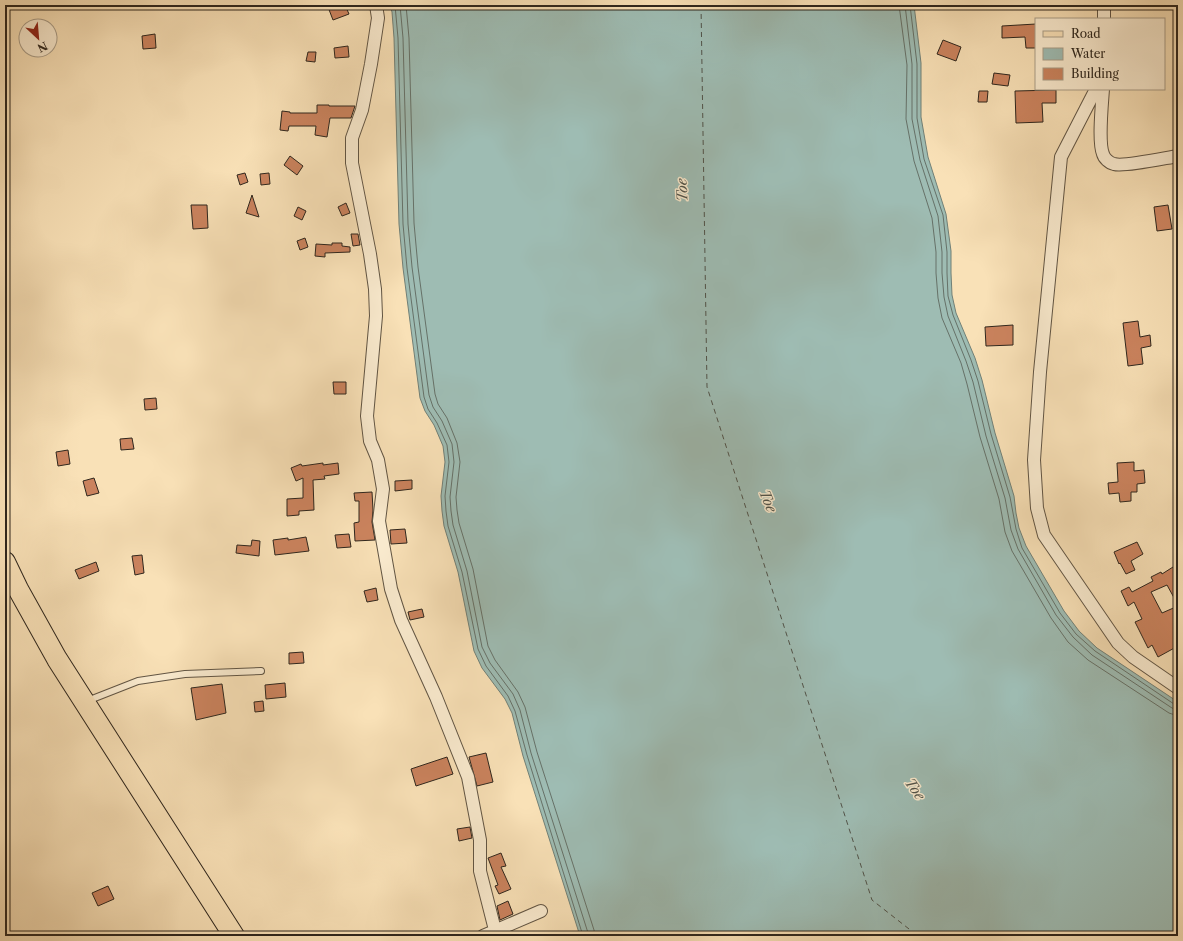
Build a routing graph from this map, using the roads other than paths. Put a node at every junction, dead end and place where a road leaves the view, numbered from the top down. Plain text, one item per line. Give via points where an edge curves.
1 (376, 5) edge
2 (1104, 5) edge
3 (1104, 18) edge
4 (1095, 90) edge
5 (1103, 90) edge
6 (1178, 156) edge
7 (5, 562) edge
8 (261, 671) dead end
9 (1178, 688) edge
10 (85, 702) junction
11 (542, 911) dead end
12 (489, 934) edge
13 (234, 936) edge

1 - 12 street via 378,18 362,110 352,138 352,163 375,289 376,316 367,416 370,441 378,460 383,489 379,521 391,589 401,620 468,777 480,840 480,871
2 - 3 street
4 - 9 street via 1060,157 1034,460 1037,508 1044,535 1118,643 1133,657
5 - 6 street via 1101,143 1107,161 1125,165
7 - 10 main road via 57,659
8 - 10 lane via 185,674 138,681
10 - 13 main road
11 - 12 street

